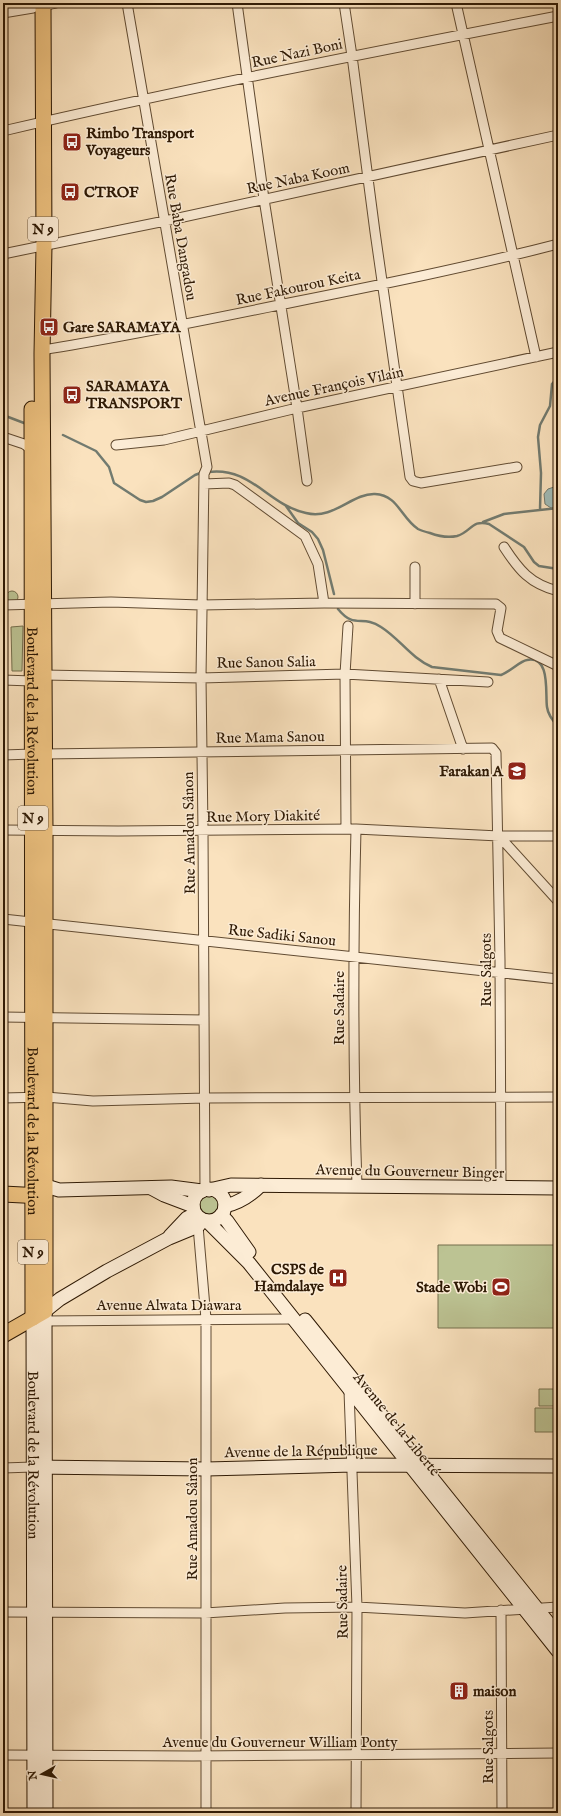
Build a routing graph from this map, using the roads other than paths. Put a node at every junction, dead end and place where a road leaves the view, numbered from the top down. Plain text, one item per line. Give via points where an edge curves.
1 (127, 3) edge
2 (237, 3) edge
3 (344, 3) edge
4 (456, 3) edge
5 (42, 5) edge
6 (3, 13) edge
7 (558, 16) edge
8 (463, 34) junction
9 (352, 56) junction
10 (248, 78) junction
11 (143, 100) junction
12 (38, 123) junction
13 (3, 131) edge
14 (558, 135) edge
15 (489, 151) junction
16 (368, 177) junction
17 (264, 199) junction
18 (165, 221) junction
19 (558, 244) edge
20 (39, 247) junction
21 (3, 254) edge
22 (513, 255) junction
23 (382, 284) junction
24 (282, 305) junction
25 (183, 324) junction
26 (42, 350) junction
27 (558, 352) edge
28 (536, 357) junction
29 (398, 387) junction
30 (297, 408) junction
31 (201, 430) junction
32 (3, 437) edge
33 (116, 445) dead end
34 (37, 452) junction
35 (517, 467) dead end
36 (205, 475) junction
37 (307, 481) dead end
38 (504, 547) dead end
39 (415, 567) dead end
40 (558, 591) edge
41 (324, 603) junction
42 (38, 604) junction
43 (415, 604) junction
44 (3, 605) edge
45 (201, 605) junction
46 (348, 626) dead end
47 (558, 666) edge
48 (345, 674) junction
49 (38, 678) junction
50 (201, 678) junction
51 (439, 679) junction
52 (3, 680) edge
53 (488, 682) dead end
54 (344, 749) junction
55 (463, 749) junction
56 (201, 753) junction
57 (496, 753) joint
58 (38, 754) junction
59 (3, 755) edge
60 (346, 829) junction
61 (356, 829) junction
62 (3, 830) edge
63 (39, 830) junction
64 (203, 831) junction
65 (499, 836) junction
66 (558, 836) edge
67 (558, 901) edge
68 (3, 919) edge
69 (39, 923) junction
70 (204, 941) junction
71 (353, 957) junction
72 (500, 973) junction
73 (558, 979) edge
74 (3, 1017) edge
75 (38, 1017) junction
76 (204, 1020) junction
77 (501, 1096) junction
78 (39, 1097) junction
79 (354, 1097) junction
80 (558, 1097) edge
81 (3, 1098) edge
82 (205, 1098) junction
83 (261, 1185) junction
84 (3, 1186) edge
85 (357, 1186) junction
86 (150, 1187) junction
87 (501, 1188) junction
88 (558, 1188) edge
89 (205, 1190) junction
90 (43, 1191) junction
91 (3, 1194) edge
92 (223, 1211) junction
93 (199, 1217) junction
94 (40, 1312) junction
95 (206, 1318) junction
96 (292, 1318) junction
97 (3, 1325) edge
98 (3, 1335) edge
99 (349, 1390) junction
100 (352, 1465) junction
101 (416, 1466) junction
102 (558, 1466) edge
103 (3, 1468) edge
104 (39, 1468) junction
105 (206, 1469) junction
106 (356, 1607) junction
107 (558, 1608) edge
108 (531, 1609) junction
109 (501, 1610) junction
110 (3, 1612) edge
111 (39, 1612) junction
112 (206, 1613) junction
113 (558, 1635) edge
114 (558, 1651) edge
115 (558, 1753) edge
116 (3, 1755) edge
117 (40, 1755) junction
118 (356, 1755) junction
119 (502, 1755) junction
120 (206, 1756) junction
121 (34, 1813) edge
122 (46, 1813) edge
123 (206, 1813) edge
124 (356, 1813) edge
125 (502, 1813) edge

1 - 11 street, Rue Baba Dangadou
2 - 10 street
3 - 9 street
4 - 8 street
5 - 6 street
5 - 12 main road, N 9
7 - 8 street, Rue Nazi Boni
8 - 9 street, Rue Nazi Boni
8 - 15 street
9 - 10 street, Rue Nazi Boni
9 - 16 street
10 - 11 street, Rue Nazi Boni
10 - 17 street
11 - 12 street, Rue Nazi Boni
11 - 18 street, Rue Baba Dangadou
12 - 13 street, Rue Nazi Boni
12 - 20 main road, N 9
14 - 15 street, Rue Naba Koom
15 - 16 street, Rue Naba Koom
15 - 22 street
16 - 17 street, Rue Naba Koom
16 - 23 street
17 - 18 street, Rue Naba Koom
17 - 24 street
18 - 20 street, Rue Naba Koom
18 - 25 street, Rue Baba Dangadou
19 - 22 street, Rue Fakourou Keita
20 - 21 street, Rue Naba Koom
20 - 26 main road, N 9
20 - 34 main road, N 9
22 - 23 street, Rue Fakourou Keita
22 - 28 street
23 - 24 street, Rue Fakourou Keita
23 - 29 street
24 - 25 street, Rue Fakourou Keita
24 - 30 street
25 - 26 street, Rue Fakourou Keita
25 - 31 street, Rue Baba Dangadou
26 - 34 main road, N 9
27 - 28 street, Avenue François Vilain
28 - 29 street, Avenue François Vilain
29 - 30 street, Avenue François Vilain
29 - 35 street via 410,477 413,481 427,482
30 - 31 street, Avenue François Vilain
30 - 37 street
31 - 33 street, Avenue François Vilain via 155,442
31 - 36 street, Rue Baba Dangadou
32 - 34 street via 24,444
34 - 42 main road, Boulevard de la Révolution / N 9
36 - 41 street via 235,484 299,530 309,543 318,564
36 - 45 street, Rue Amadou Sânon
38 - 40 street via 530,579 544,588
39 - 43 street
41 - 43 street
41 - 45 street
42 - 44 street
42 - 45 street via 111,602
42 - 49 main road, Boulevard de la Révolution / N 9
43 - 47 street via 498,605 501,610 497,631 500,638
45 - 50 street, Rue Amadou Sânon
46 - 48 street
48 - 50 street, Rue Sanou Salia
48 - 51 street, Rue Sanou Salia
48 - 54 street
49 - 50 street, Rue Sanou Salia
49 - 52 street, Rue Sanou Salia
49 - 58 main road, Boulevard de la Révolution / N 9
50 - 56 street, Rue Amadou Sânon
51 - 53 street, Rue Sanou Salia
51 - 55 street
54 - 55 street, Rue Mama Sanou
54 - 56 street, Rue Mama Sanou
54 - 60 street
55 - 57 street, Rue Mama Sanou via 492,748
56 - 58 street, Rue Mama Sanou
56 - 64 street, Rue Amadou Sânon
57 - 65 street, Rue Salgots
58 - 59 street, Rue Mama Sanou
58 - 63 main road, Boulevard de la Révolution / N 9
60 - 61 street, Rue Mory Diakité
60 - 64 street, Rue Mory Diakité
61 - 65 street, Rue Mory Diakité
61 - 71 street, Rue Sadaire
62 - 63 street, Rue Mory Diakité
63 - 64 street, Rue Mory Diakité
63 - 69 main road, Boulevard de la Révolution / N 9
64 - 70 street, Rue Amadou Sânon
65 - 66 street, Rue Mory Diakité
65 - 67 street
65 - 72 street, Rue Salgots
68 - 69 street, Rue Sadiki Sanou
69 - 70 street, Rue Sadiki Sanou
69 - 75 main road, Boulevard de la Révolution / N 9
70 - 71 street, Rue Sadiki Sanou
70 - 76 street, Rue Amadou Sânon
71 - 72 street, Rue Sadiki Sanou
71 - 79 street, Rue Sadaire
72 - 73 street, Rue Sadiki Sanou
72 - 77 street, Rue Salgots
74 - 75 street
75 - 76 street
75 - 78 main road, Boulevard de la Révolution / N 9
76 - 82 street, Rue Amadou Sânon
77 - 79 street
77 - 80 street
77 - 87 street, Rue Salgots
78 - 81 street
78 - 82 street via 93,1101
78 - 90 main road, Boulevard de la Révolution / N 9
79 - 82 street
79 - 85 street, Rue Sadaire
82 - 89 street, Rue Amadou Sânon
83 - 85 main road, Avenue du Gouverneur Binger
83 - 89 main road, Avenue du Gouverneur Binger via 231,1185
83 - 92 main road
84 - 90 main road
85 - 87 main road, Avenue du Gouverneur Binger
86 - 89 main road, Avenue du Gouverneur Binger
86 - 90 main road, Avenue du Gouverneur Binger
86 - 93 main road, Avenue du Gouverneur Binger
87 - 88 main road, Avenue du Gouverneur Binger
89 - 92 main road via 220,1194 224,1199
89 - 93 main road via 195,1198
90 - 91 main road
90 - 94 main road, Boulevard de la Révolution / N 9
92 - 93 main road via 215,1220
92 - 101 main road, Avenue de la Liberté via 255,1260
93 - 94 main road via 187,1218 169,1238
93 - 95 street, Rue Amadou Sânon
93 - 96 main road, Avenue de la Liberté via 249,1263
94 - 95 street, Avenue Alwata Diawara
94 - 97 main road
94 - 98 main road
94 - 104 main road, Boulevard de la Révolution
95 - 96 street, Avenue Alwata Diawara
95 - 105 street, Rue Amadou Sânon
96 - 99 main road, Avenue de la Liberté
99 - 100 street, Rue Sadaire
99 - 101 main road, Avenue de la Liberté
100 - 101 main road, Avenue de la République
100 - 105 main road, Avenue de la République
100 - 106 street, Rue Sadaire
101 - 102 main road, Avenue de la République
101 - 108 main road, Avenue de la Liberté
103 - 104 street
104 - 105 main road, Avenue de la République
104 - 111 main road, Boulevard de la Révolution
105 - 112 street, Rue Amadou Sânon
106 - 109 street via 465,1613
106 - 112 street
106 - 118 street, Rue Sadaire
107 - 108 street
108 - 109 street
108 - 113 main road, Avenue de la Liberté
108 - 114 main road, Avenue de la Liberté
109 - 119 street, Rue Salgots
110 - 111 street
111 - 112 street
111 - 117 main road, Boulevard de la Révolution
112 - 120 street, Rue Amadou Sânon
115 - 119 street, Avenue du Gouverneur William Ponty
116 - 117 street, Avenue du Gouverneur William Ponty
117 - 120 street, Avenue du Gouverneur William Ponty
117 - 121 main road, Boulevard de la Révolution
117 - 122 main road, Boulevard de la Révolution
118 - 119 street, Avenue du Gouverneur William Ponty
118 - 120 street, Avenue du Gouverneur William Ponty
118 - 124 street, Rue Sadaire
119 - 125 street, Rue Salgots
120 - 123 street, Rue Amadou Sânon

